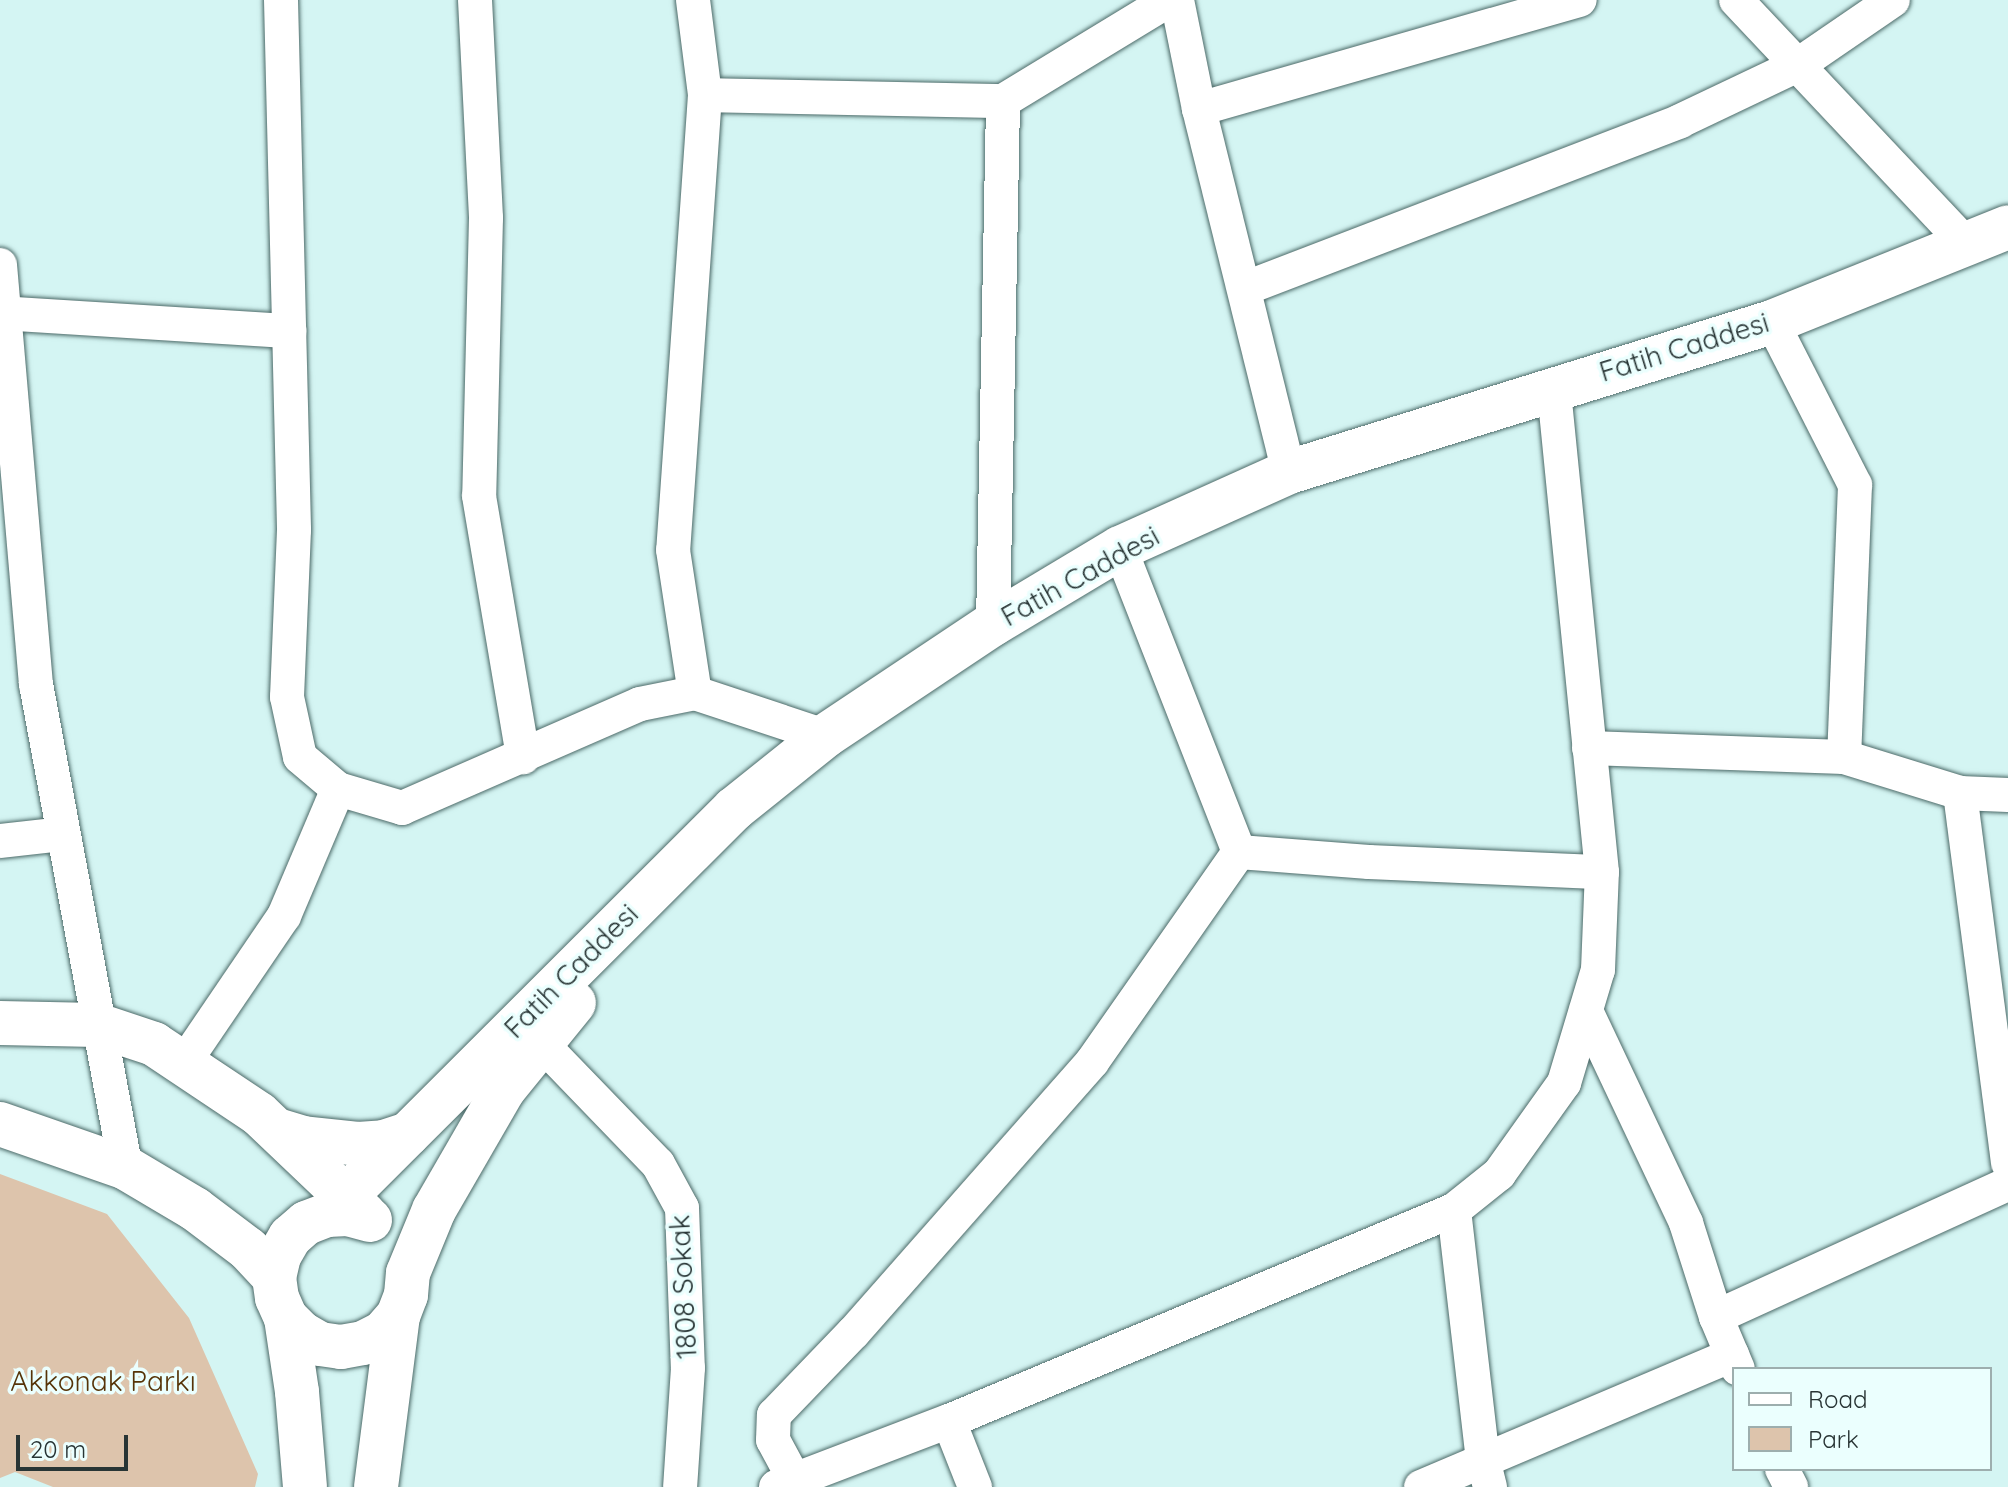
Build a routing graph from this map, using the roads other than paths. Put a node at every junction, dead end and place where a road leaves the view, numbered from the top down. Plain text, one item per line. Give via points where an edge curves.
1 (281, 0) edge
2 (475, 0) edge
3 (693, 0) edge
4 (1169, 0) edge
5 (1177, 0) edge
6 (1580, 0) edge
7 (1736, 0) edge
8 (1893, 0) edge
9 (1798, 65) junction
10 (705, 95) junction
11 (1003, 101) junction
12 (1199, 109) junction
13 (2008, 227) edge
14 (1964, 242) junction
15 (0, 265) edge
16 (1246, 288) junction
17 (3, 312) edge
18 (1772, 322) junction
19 (289, 331) junction
20 (1554, 387) junction
21 (1289, 472) junction
22 (1120, 548) junction
23 (993, 624) junction
24 (695, 693) junction
25 (825, 736) junction
26 (1589, 748) junction
27 (523, 757) junction
28 (1844, 757) junction
29 (338, 789) junction
30 (1960, 793) junction
31 (2008, 795) edge
32 (734, 809) junction
33 (63, 834) junction
34 (0, 841) edge
35 (1239, 852) junction
36 (1602, 872) junction
37 (1586, 1011) junction
38 (0, 1023) edge
39 (97, 1025) junction
40 (541, 1043) junction
41 (184, 1063) junction
42 (0, 1124) edge
43 (275, 1129) junction
44 (408, 1134) junction
45 (2008, 1163) edge
46 (126, 1168) junction
47 (2008, 1184) edge
48 (347, 1210) junction
49 (1454, 1210) junction
50 (408, 1273) junction
51 (274, 1277) junction
52 (398, 1316) junction
53 (1716, 1317) junction
54 (286, 1318) junction
55 (1735, 1362) edge
56 (949, 1421) junction
57 (1487, 1473) edge
58 (785, 1483) edge
59 (305, 1487) edge
60 (376, 1487) edge
61 (680, 1487) edge
62 (975, 1487) edge
63 (1421, 1487) edge

1 - 19 street
2 - 27 street via 486,218 479,496
3 - 10 street
4 - 11 street
5 - 12 street
6 - 12 street
7 - 9 street
8 - 9 street
9 - 14 street
9 - 16 street via 1680,121
10 - 11 street
10 - 24 street via 673,550
11 - 23 street
12 - 16 street
13 - 14 main road, Fatih Caddesi
14 - 18 main road, Fatih Caddesi
15 - 17 street
16 - 21 street
17 - 19 street
17 - 33 street via 36,684
18 - 20 main road, Fatih Caddesi
18 - 28 street via 1855,485
19 - 29 street via 294,530 287,697 300,757
20 - 21 main road, Fatih Caddesi
20 - 26 street
21 - 22 main road, Fatih Caddesi
22 - 23 main road, Fatih Caddesi
22 - 35 street
23 - 25 main road, Fatih Caddesi
24 - 25 street
24 - 27 street via 640,704
25 - 32 main road, Fatih Caddesi
26 - 28 street
26 - 36 street
27 - 29 street via 402,808
28 - 30 street
29 - 41 street via 284,916
30 - 31 street
30 - 45 street
32 - 40 main road
32 - 44 main road, Fatih Caddesi
33 - 34 street
33 - 39 street
35 - 36 street
35 - 58 street via 1092,1062 774,1415 773,1440
36 - 37 street via 1598,970
37 - 49 street via 1564,1083 1499,1174
37 - 53 street via 1686,1223
38 - 39 main road
39 - 41 main road via 154,1044
39 - 46 street
40 - 50 main road via 504,1089 434,1210
40 - 61 street, 1808 Sokak via 658,1164 682,1208 688,1368
41 - 43 main road
42 - 46 main road
43 - 44 main road via 358,1144
43 - 48 main road
44 - 48 main road, Fatih Caddesi
46 - 51 main road via 206,1217
47 - 53 street
48 - 50 main road via 388,1233
48 - 51 main road via 306,1223 290,1237
49 - 56 street
49 - 57 street
50 - 52 main road
51 - 54 main road
52 - 54 main road via 383,1333 341,1347 320,1344
52 - 60 main road
53 - 55 street
54 - 59 main road
55 - 57 street
56 - 58 street
56 - 62 street
57 - 63 street

